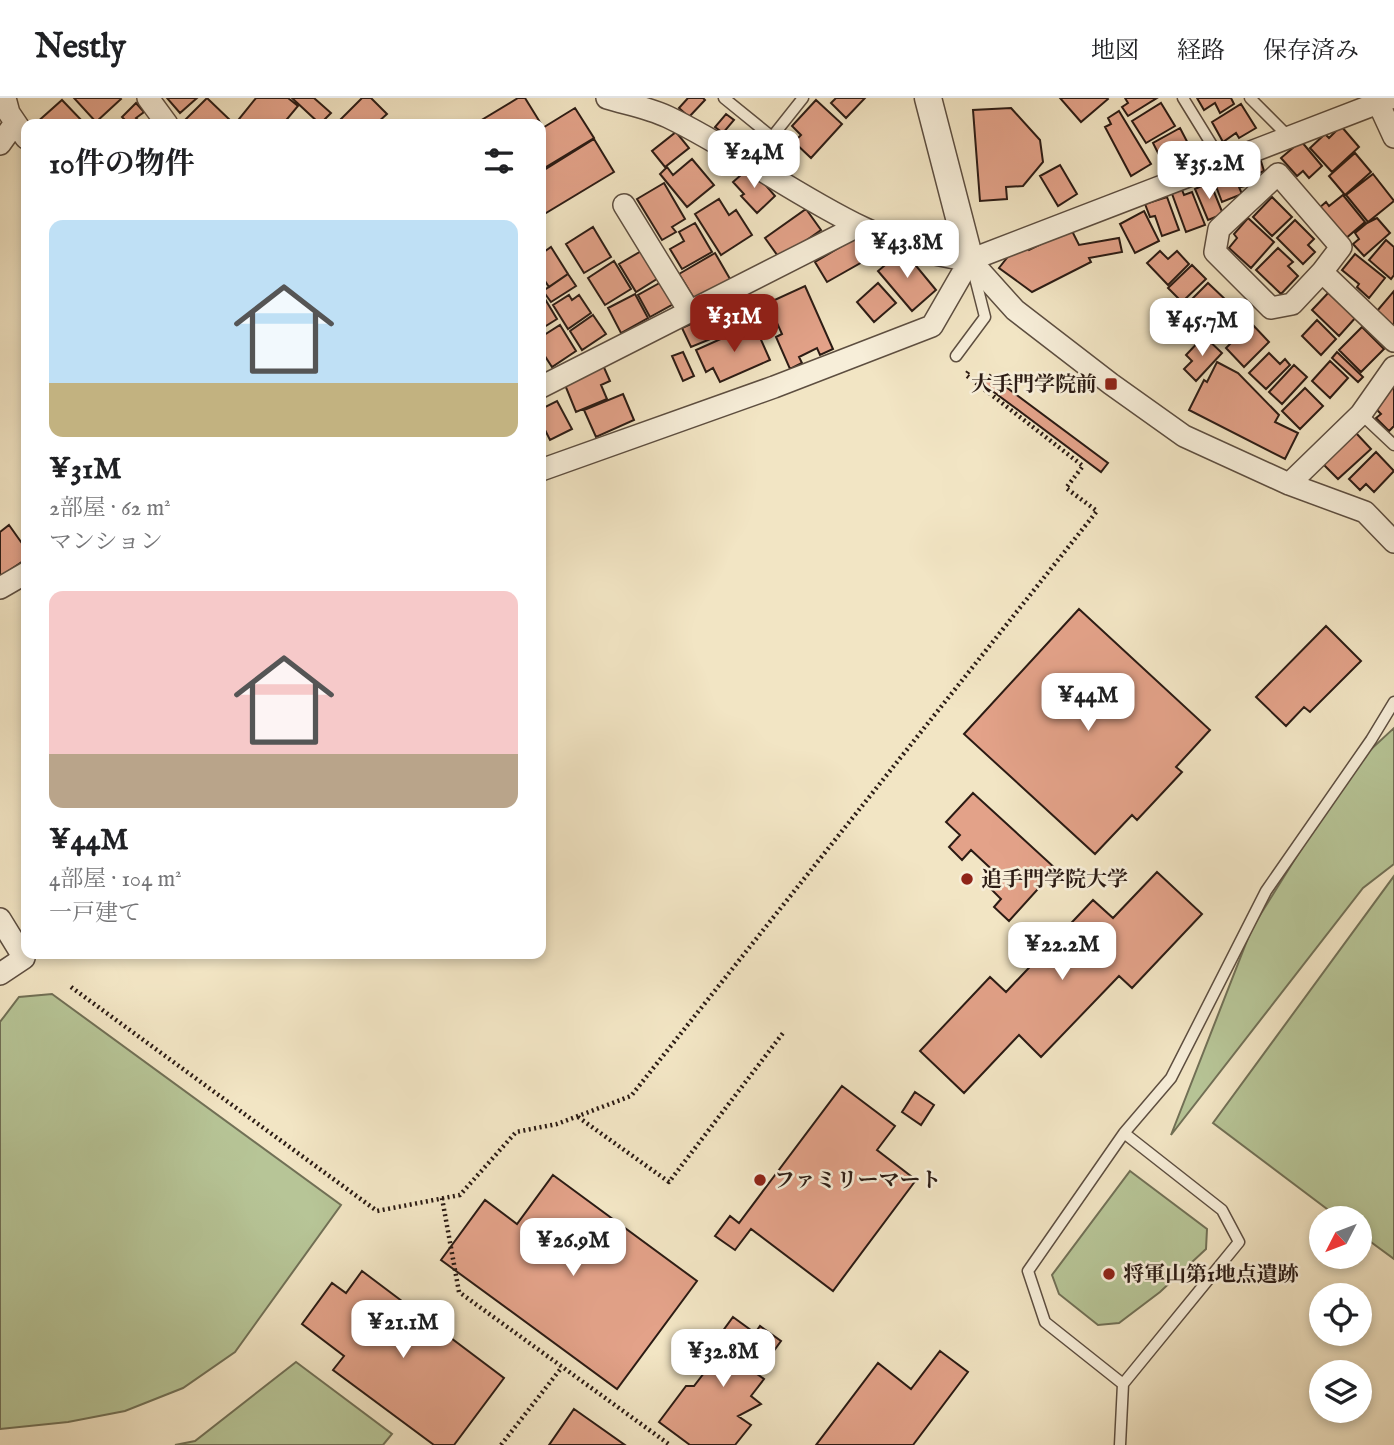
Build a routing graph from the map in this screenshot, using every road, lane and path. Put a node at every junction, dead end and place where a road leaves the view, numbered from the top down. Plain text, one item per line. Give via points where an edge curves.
1 (5, 98) edge
2 (148, 98) edge
3 (607, 98) edge
4 (724, 98) edge
5 (803, 98) edge
6 (928, 98) edge
7 (1183, 98) edge
8 (1250, 98) edge
9 (1381, 100) edge
10 (163, 119) edge
11 (21, 131) edge
12 (772, 137) junction
13 (1289, 137) junction
14 (1394, 137) edge
15 (0, 144) edge
16 (1223, 163) junction
17 (776, 180) junction
18 (624, 205) dead end
19 (858, 226) junction
20 (970, 260) junction
21 (1322, 272) junction
22 (689, 311) junction
23 (1394, 341) edge
24 (956, 356) dead end
25 (974, 364) dead end
26 (1394, 367) edge
27 (546, 382) edge
28 (1360, 414) junction
29 (1394, 445) edge
30 (546, 468) edge
31 (1289, 484) junction
32 (1394, 542) edge
33 (21, 576) edge
34 (0, 588) edge
35 (1394, 702) edge
36 (0, 919) edge
37 (21, 953) edge
38 (22, 959) edge
39 (0, 974) edge
40 (71, 987) dead end
41 (783, 1033) dead end
42 (577, 1116) junction
43 (1124, 1133) junction
44 (442, 1198) junction
45 (562, 1367) junction
46 (1123, 1384) junction
47 (501, 1445) edge
48 (670, 1445) edge
49 (1120, 1445) edge

1 - 11 street
2 - 10 street
3 - 17 street via 667,116
4 - 12 lane
5 - 12 lane
6 - 20 street
7 - 16 lane
8 - 13 lane
9 - 13 street
9 - 14 street
11 - 15 street
12 - 17 lane
13 - 16 street
16 - 20 street
17 - 19 street
18 - 22 street
19 - 20 street via 941,257
19 - 22 street
20 - 24 lane via 985,317
20 - 30 street via 932,326
20 - 31 street via 1015,310 1173,429
21 - 21 street via 1292,304 1271,308 1215,252 1219,229 1275,169 1341,247
21 - 23 street
22 - 27 street
25 - 42 path via 965,375 1083,466 1066,488 1097,512 631,1096
26 - 28 street
28 - 29 lane
28 - 31 street
31 - 32 street via 1365,512
33 - 34 street
35 - 43 lane via 1266,891 1171,1078
36 - 37 street
38 - 39 street
40 - 44 path via 377,1211
41 - 42 path via 669,1182
42 - 44 path via 516,1132 460,1195
43 - 46 lane via 1028,1272 1045,1322
43 - 46 lane via 1222,1210 1239,1242
44 - 45 path via 459,1292
45 - 47 path
45 - 48 path
46 - 49 lane

